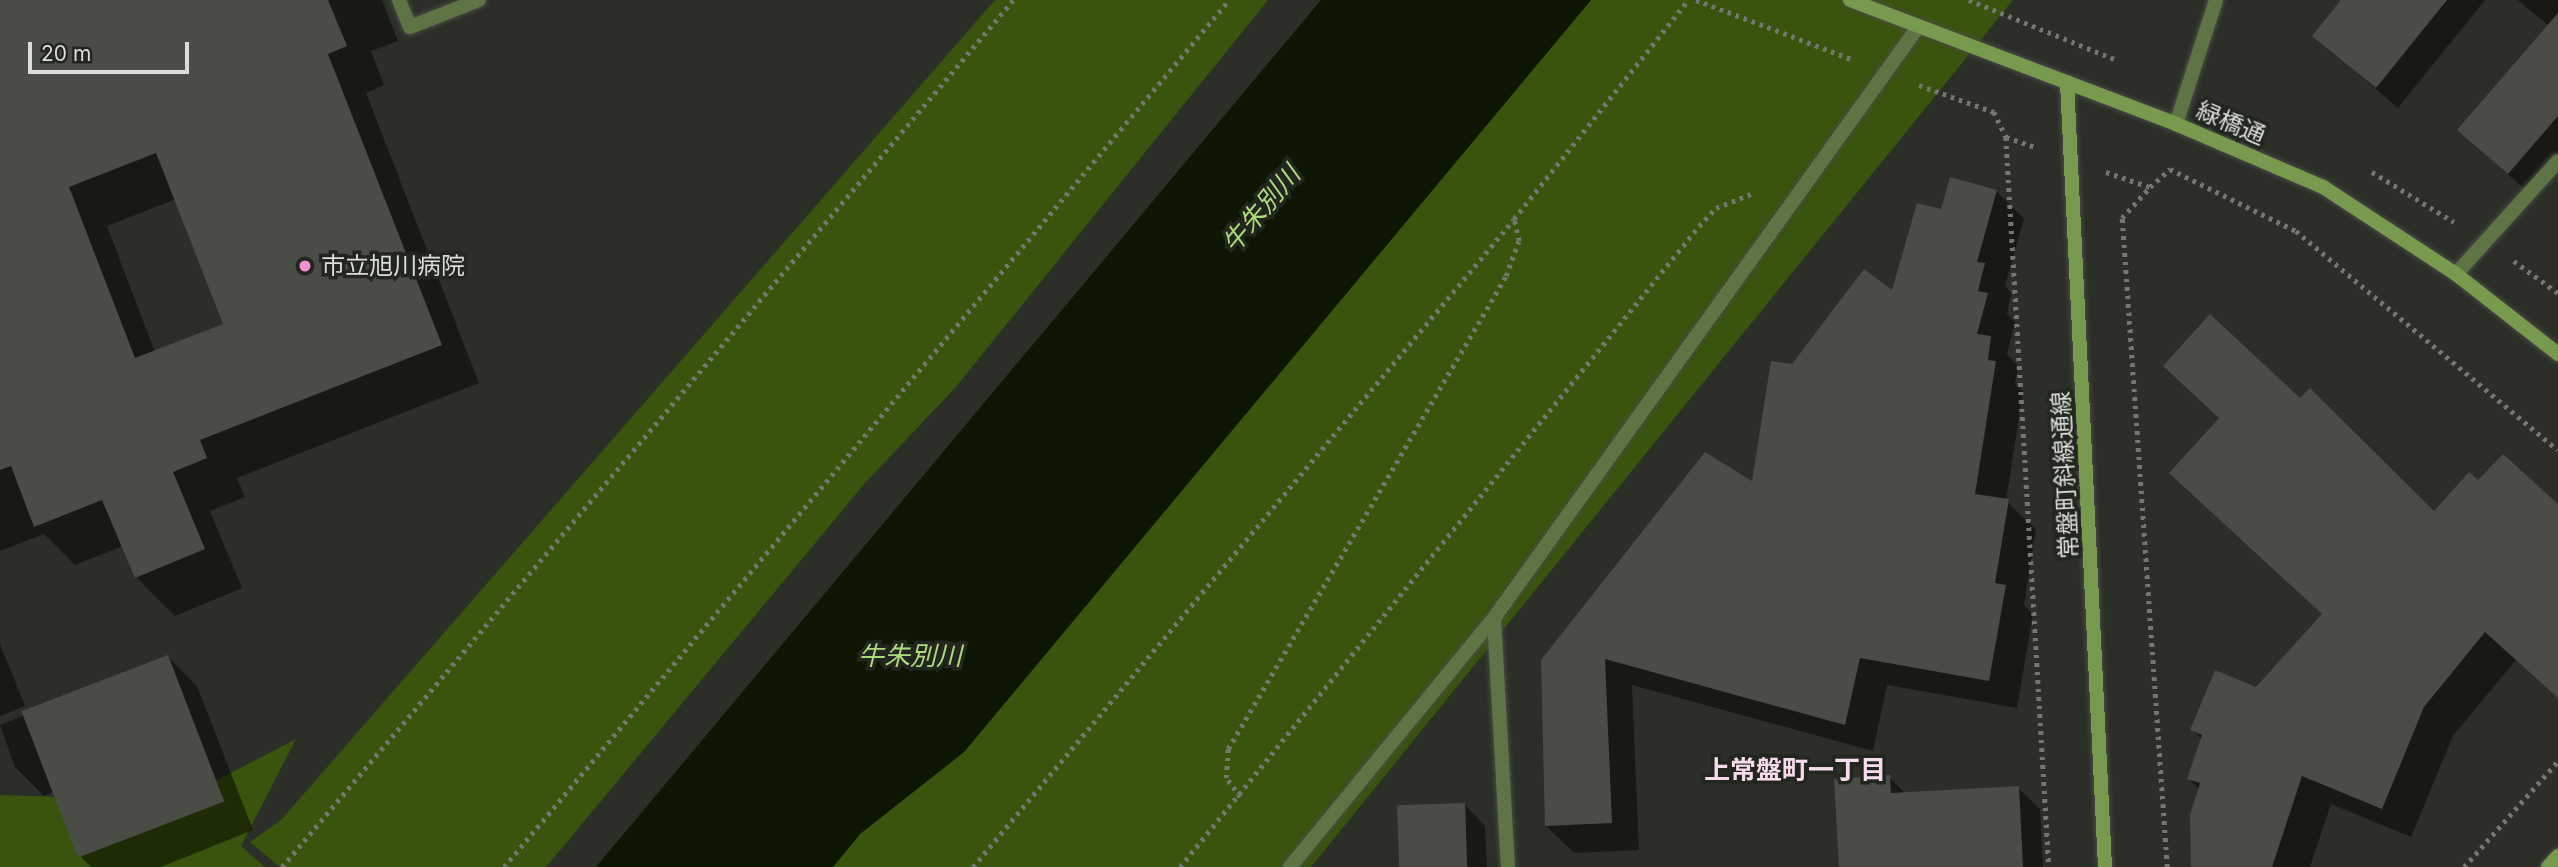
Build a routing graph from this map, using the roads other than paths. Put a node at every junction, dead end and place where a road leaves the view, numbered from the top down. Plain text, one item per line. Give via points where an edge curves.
1 (399, 0) edge
2 (479, 0) edge
3 (1850, 0) edge
4 (2216, 0) edge
5 (1918, 27) junction
6 (2067, 82) junction
7 (2176, 124) junction
8 (2558, 161) edge
9 (2456, 274) junction
10 (2558, 354) edge
11 (1494, 618) junction
12 (2558, 856) edge
13 (1290, 867) edge
14 (1507, 867) edge
15 (2105, 867) edge
16 (2548, 867) edge

1 - 2 street via 410,27
3 - 5 street, 緑橋通
4 - 7 street
5 - 6 street, 緑橋通
5 - 11 street
6 - 7 street, 緑橋通
6 - 15 street, 常盤町斜線通線
7 - 9 street, 緑橋通 via 2323,187
8 - 9 street
9 - 10 street, 緑橋通
11 - 13 street
11 - 14 street
12 - 16 street

